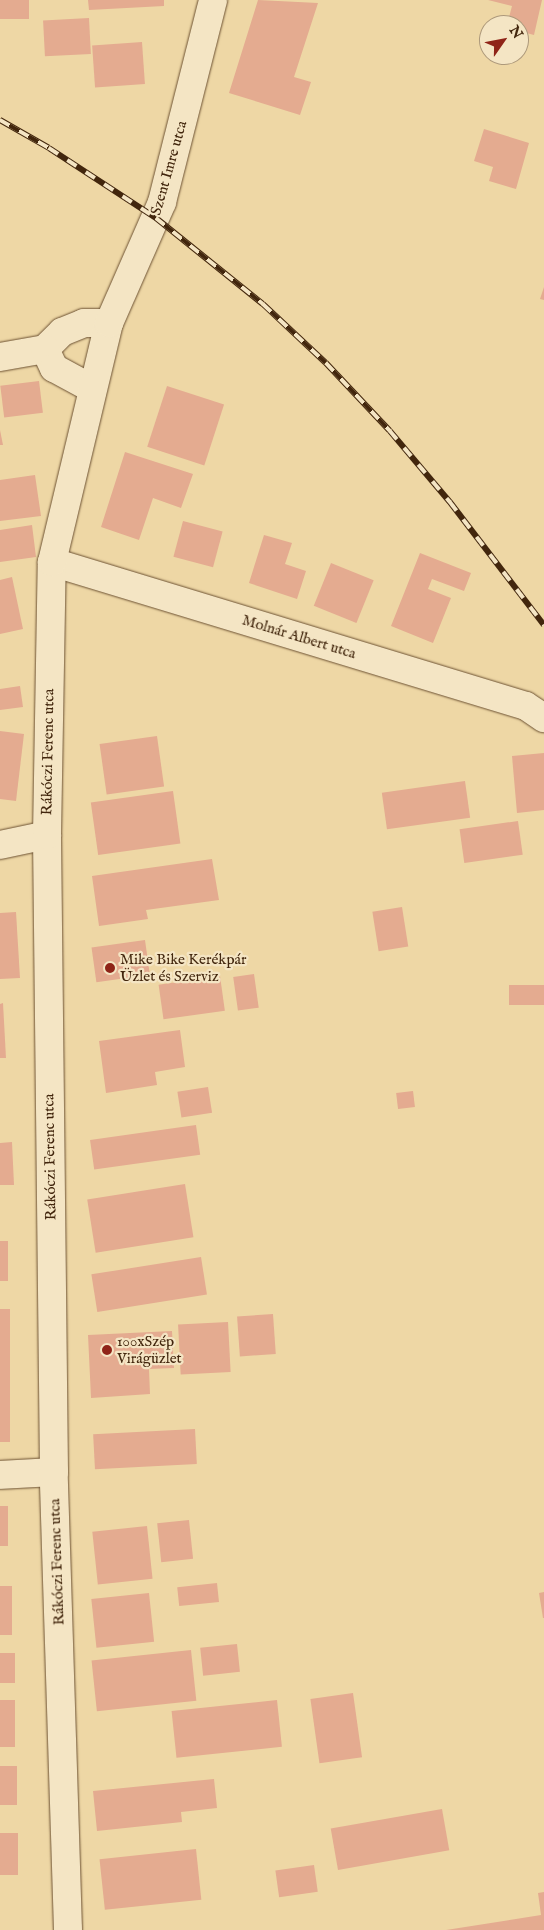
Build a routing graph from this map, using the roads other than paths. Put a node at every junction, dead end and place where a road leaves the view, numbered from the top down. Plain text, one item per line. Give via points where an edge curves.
1 (214, 0) edge
2 (109, 323) junction
3 (45, 349) junction
4 (0, 357) edge
5 (91, 388) junction
6 (52, 562) junction
7 (544, 718) edge
8 (47, 835) junction
9 (0, 845) edge
10 (54, 1472) junction
11 (0, 1475) edge
12 (68, 1930) edge

1 - 2 street, Szent Imre utca via 162,202
2 - 3 street via 84,323 62,332
2 - 5 street, Szent Imre utca
3 - 4 street
3 - 5 street via 54,368
5 - 6 street, Rákóczi Ferenc utca
6 - 7 street, Molnár Albert utca via 526,706
6 - 8 street, Rákóczi Ferenc utca
8 - 9 street
8 - 10 street, Rákóczi Ferenc utca
10 - 11 street
10 - 12 street, Rákóczi Ferenc utca

